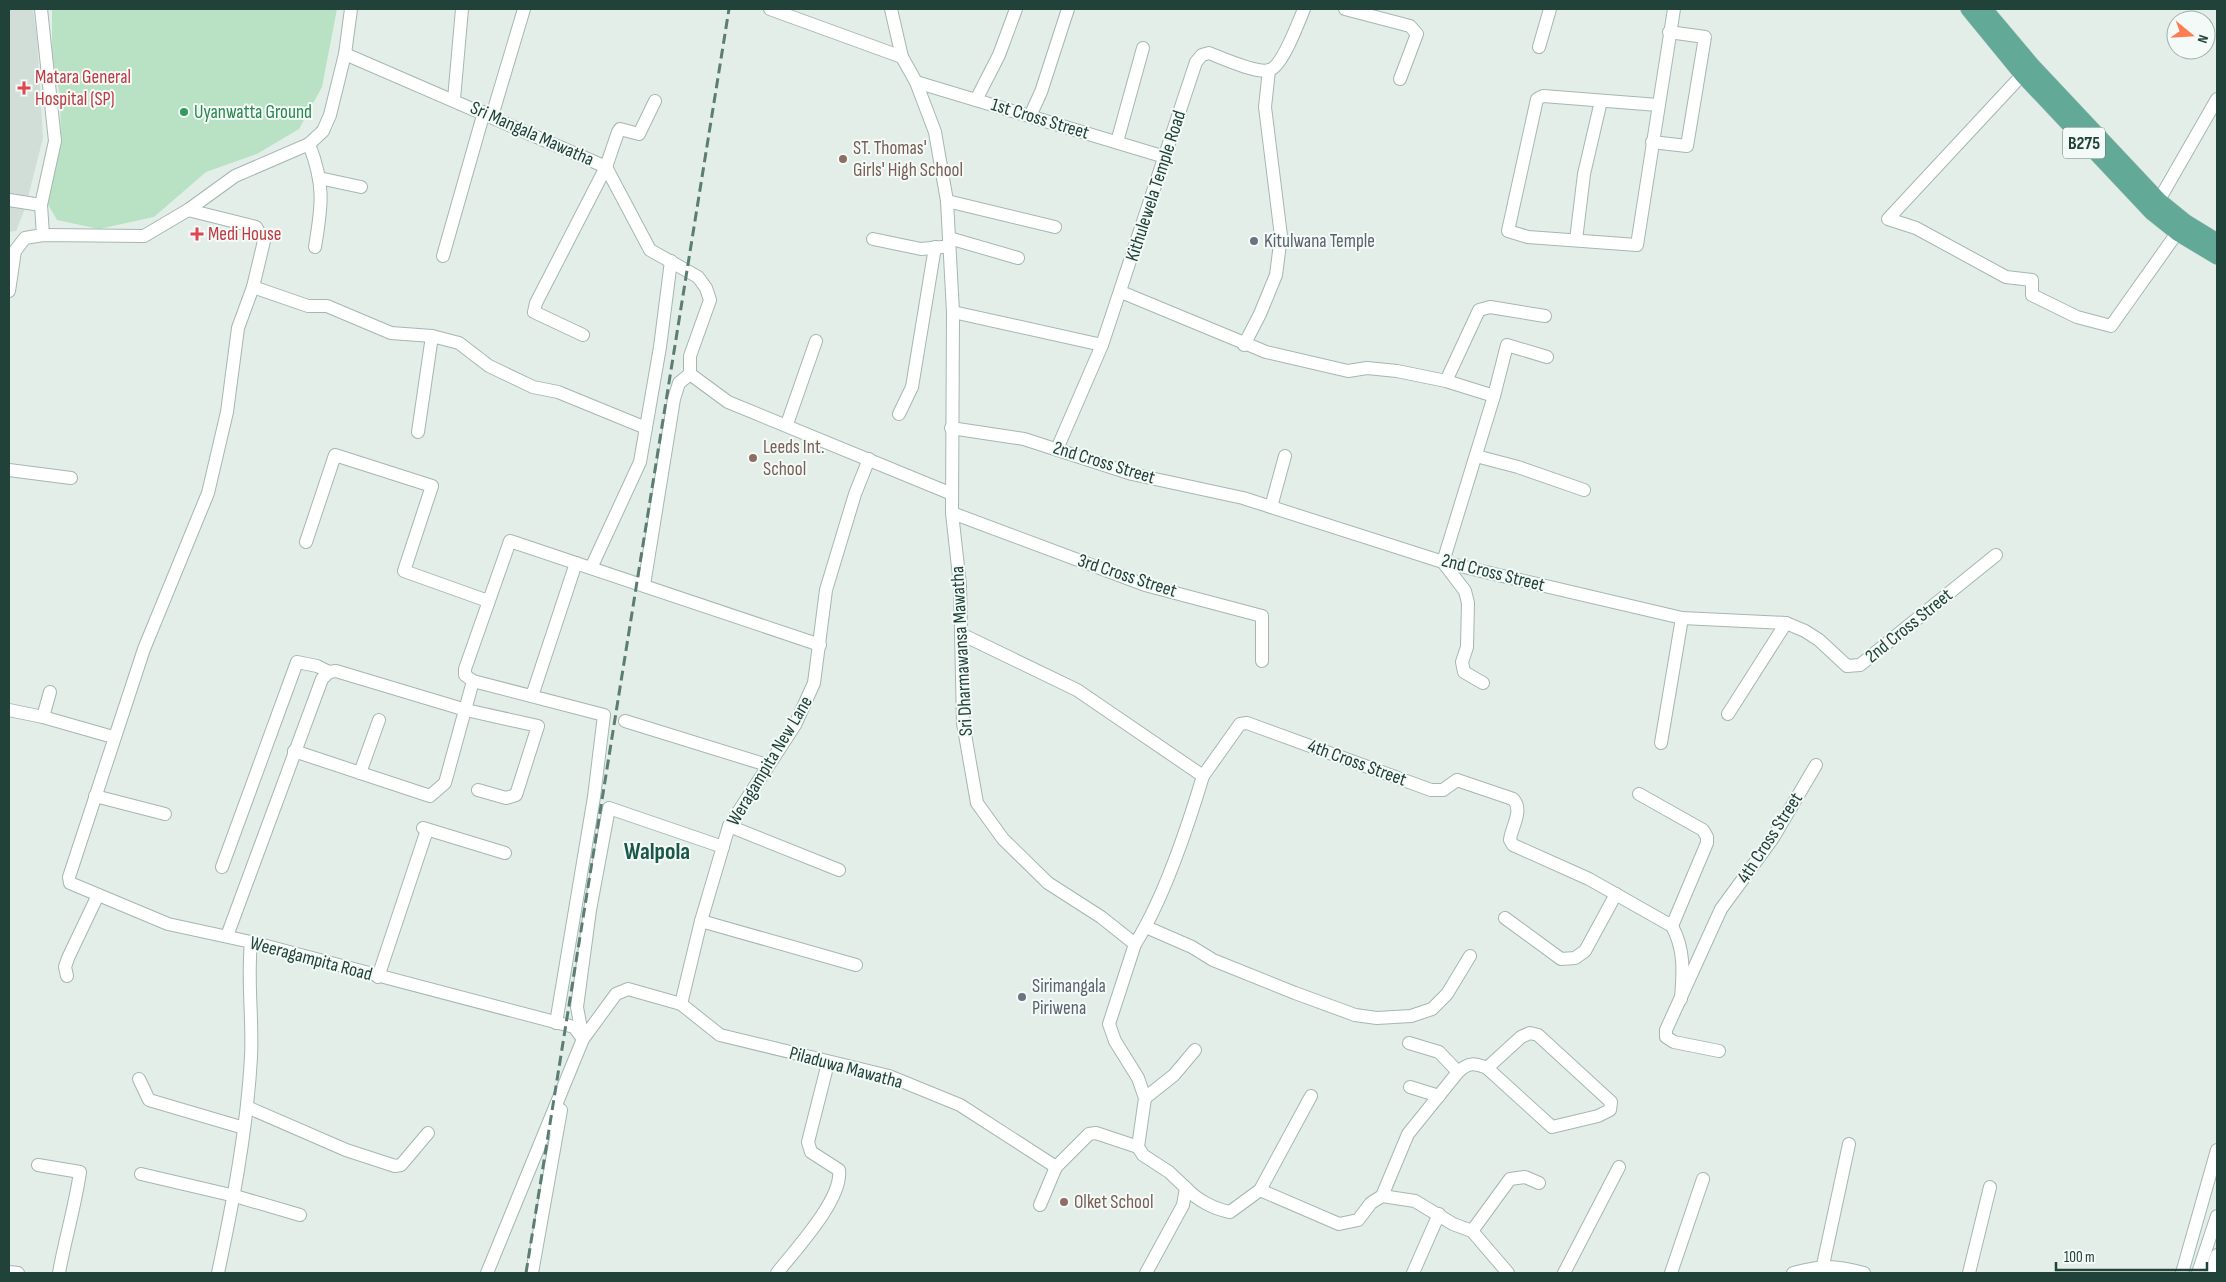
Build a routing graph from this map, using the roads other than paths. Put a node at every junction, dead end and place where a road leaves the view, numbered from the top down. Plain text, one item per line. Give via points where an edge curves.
1 (41, 9) edge
2 (351, 9) edge
3 (462, 9) edge
4 (524, 9) edge
5 (770, 9) edge
6 (890, 9) edge
7 (1016, 9) edge
8 (1068, 9) edge
9 (1304, 9) edge
10 (1345, 9) edge
11 (1550, 9) edge
12 (1674, 9) edge
13 (1968, 9) edge
14 (1986, 9) edge
15 (1669, 32) junction
16 (1539, 47) dead end
17 (1143, 48) dead end
18 (346, 54) junction
19 (902, 57) junction
20 (1269, 70) junction
21 (2022, 76) junction
22 (1400, 78) dead end
23 (916, 82) junction
24 (2217, 99) edge
25 (454, 100) junction
26 (976, 100) junction
27 (654, 101) dead end
28 (1601, 101) junction
29 (1658, 105) junction
30 (488, 114) junction
31 (1030, 116) junction
32 (1117, 142) junction
33 (1652, 142) junction
34 (309, 144) junction
35 (1165, 156) junction
36 (606, 167) junction
37 (319, 178) junction
38 (360, 187) dead end
39 (9, 200) edge
40 (947, 201) junction
41 (2155, 207) junction
42 (188, 210) junction
43 (40, 211) junction
44 (1055, 227) dead end
45 (2177, 233) junction
46 (43, 235) junction
47 (25, 238) junction
48 (873, 239) dead end
49 (1576, 240) junction
50 (2217, 241) edge
51 (949, 242) junction
52 (315, 247) dead end
53 (935, 247) junction
54 (443, 256) dead end
55 (2217, 257) edge
56 (1018, 258) dead end
57 (671, 261) junction
58 (253, 287) junction
59 (9, 291) edge
60 (1121, 292) junction
61 (953, 312) junction
62 (1545, 316) dead end
63 (583, 335) dead end
64 (432, 336) junction
65 (816, 342) dead end
66 (1244, 344) junction
67 (1102, 345) junction
68 (1547, 357) dead end
69 (690, 374) junction
70 (1446, 381) junction
71 (1494, 396) junction
72 (899, 414) dead end
73 (787, 424) junction
74 (646, 428) junction
75 (951, 428) junction
76 (418, 432) dead end
77 (1057, 449) junction
78 (1285, 456) dead end
79 (1476, 456) junction
80 (869, 459) junction
81 (9, 470) edge
82 (71, 478) dead end
83 (1584, 490) dead end
84 (952, 494) junction
85 (1271, 507) junction
86 (952, 513) junction
87 (306, 542) dead end
88 (1996, 555) dead end
89 (1443, 562) junction
90 (576, 563) junction
91 (591, 568) junction
92 (644, 585) junction
93 (488, 601) junction
94 (1682, 618) junction
95 (1786, 623) junction
96 (961, 634) junction
97 (820, 645) junction
98 (1262, 661) dead end
99 (329, 672) junction
100 (473, 681) junction
101 (1483, 683) dead end
102 (50, 692) dead end
103 (532, 696) junction
104 (9, 710) edge
105 (466, 710) junction
106 (1728, 714) dead end
107 (43, 717) junction
108 (379, 720) dead end
109 (624, 721) dead end
110 (113, 737) junction
111 (1661, 743) dead end
112 (294, 752) junction
113 (767, 765) junction
114 (1816, 765) dead end
115 (360, 773) junction
116 (1204, 776) junction
117 (478, 790) dead end
118 (1639, 794) dead end
119 (94, 796) junction
120 (165, 814) dead end
121 (729, 826) junction
122 (723, 847) junction
123 (505, 854) dead end
124 (222, 868) dead end
125 (839, 870) dead end
126 (1616, 894) junction
127 (98, 895) junction
128 (1506, 918) dead end
129 (701, 921) junction
130 (1672, 926) junction
131 (1146, 927) junction
132 (227, 936) junction
133 (251, 942) junction
134 (1135, 944) junction
135 (1470, 956) dead end
136 (856, 965) dead end
137 (68, 976) dead end
138 (378, 977) junction
139 (1681, 998) junction
140 (681, 1004) junction
141 (556, 1023) junction
142 (583, 1039) junction
143 (1409, 1043) dead end
144 (1195, 1050) dead end
145 (1720, 1051) dead end
146 (828, 1063) junction
147 (1487, 1068) junction
148 (1458, 1072) junction
149 (138, 1079) dead end
150 (1410, 1087) dead end
151 (1311, 1096) dead end
152 (1438, 1096) junction
153 (1145, 1098) junction
154 (246, 1107) junction
155 (244, 1128) junction
156 (428, 1134) dead end
157 (1849, 1144) dead end
158 (1138, 1147) junction
159 (2217, 1150) edge
160 (38, 1165) dead end
161 (1056, 1167) junction
162 (1619, 1167) dead end
163 (141, 1174) dead end
164 (1703, 1179) dead end
165 (1539, 1183) dead end
166 (1990, 1187) dead end
167 (1186, 1188) junction
168 (1260, 1190) junction
169 (235, 1196) junction
170 (1382, 1196) junction
171 (1040, 1205) dead end
172 (1439, 1214) junction
173 (300, 1215) dead end
174 (2217, 1216) edge
175 (1472, 1231) junction
176 (2217, 1255) edge
177 (1823, 1265) junction
178 (9, 1272) edge
179 (18, 1273) edge
180 (58, 1273) edge
181 (218, 1273) edge
182 (487, 1273) edge
183 (532, 1273) edge
184 (778, 1273) edge
185 (1146, 1273) edge
186 (1413, 1273) edge
187 (1508, 1273) edge
188 (1564, 1273) edge
189 (1671, 1273) edge
190 (1792, 1273) edge
191 (1864, 1273) edge
192 (1969, 1273) edge
193 (2182, 1273) edge
194 (2198, 1273) edge
195 (2211, 1273) edge

1 - 43 street via 56,141
2 - 18 street
3 - 25 street
4 - 30 street
5 - 19 street
6 - 19 street, Sri Dharmawansa Mawatha
7 - 26 street via 999,55
8 - 31 street
9 - 20 street via 1279,63
10 - 22 street via 1410,26 1417,34
11 - 16 street
12 - 15 street
13 - 21 main road, B275
14 - 41 main road, B275
15 - 29 street
15 - 33 street via 1705,37 1687,146
17 - 32 street
18 - 25 street, Sri Mangala Mawatha
18 - 34 street via 330,115 323,131
19 - 23 street, Sri Dharmawansa Mawatha
20 - 35 street, Kithulewela Temple Road via 1257,70 1209,53 1202,55 1196,62
20 - 66 street via 1265,107 1281,236 1276,275
21 - 41 main road, B275
21 - 45 street via 1888,219 1916,228 2006,277 2032,280 2032,295 2078,317 2111,326
23 - 26 street, 1st Cross Street
23 - 40 street, Sri Dharmawansa Mawatha via 935,132
24 - 41 street
25 - 30 street, Sri Mangala Mawatha
26 - 31 street, 1st Cross Street
27 - 36 street via 639,134 620,129
28 - 29 street
28 - 49 street via 1584,174
28 - 49 street via 1543,96 1537,99 1508,231 1528,237
29 - 33 street
30 - 36 street, Sri Mangala Mawatha
30 - 54 street
31 - 32 street, 1st Cross Street
32 - 35 street, 1st Cross Street
33 - 49 street via 1637,245
34 - 37 street
34 - 42 street via 235,176
35 - 60 street, Kithulewela Temple Road
36 - 57 street, Sri Mangala Mawatha via 650,250
36 - 63 street via 534,312
37 - 38 street
37 - 52 street via 323,203
39 - 43 street
40 - 44 street
40 - 51 street, Sri Dharmawansa Mawatha
41 - 45 main road, B275
41 - 50 main road, B275
42 - 46 street via 144,236
42 - 58 street via 256,227 264,241
43 - 46 street
43 - 47 street
45 - 55 main road, B275
46 - 47 street
47 - 59 street via 15,251
48 - 53 street via 921,249
51 - 53 street
51 - 56 street
51 - 61 street, Sri Dharmawansa Mawatha
53 - 72 street via 912,387
57 - 69 street, Sri Mangala Mawatha via 698,277 710,300 690,356
57 - 74 street
58 - 64 street via 308,306 326,306 391,332
58 - 110 street via 238,328 227,412 208,493 144,649
60 - 66 street
60 - 67 street, Kithulewela Temple Road
61 - 67 street
61 - 75 street, Sri Dharmawansa Mawatha
62 - 70 street via 1490,307 1479,310
64 - 74 street via 458,343 488,366 533,387 558,392
64 - 76 street
65 - 73 street
66 - 70 street via 1348,371 1367,368 1397,371
67 - 77 street, Kithulewela Temple Road
68 - 71 street via 1507,345
69 - 73 street via 728,402
69 - 92 street via 679,383 674,398
70 - 71 street
71 - 79 street
73 - 80 street
74 - 91 street via 640,462
75 - 77 street, 2nd Cross Street via 1024,439
75 - 84 street, Sri Dharmawansa Mawatha
77 - 85 street, 2nd Cross Street via 1132,474
78 - 85 street
79 - 83 street
79 - 89 street
80 - 84 street
80 - 97 street, Weragampita New Lane via 826,590
81 - 82 street
84 - 86 street, Sri Dharmawansa Mawatha
85 - 89 street, 2nd Cross Street
86 - 96 street, Sri Dharmawansa Mawatha via 960,584
86 - 98 street, 3rd Cross Street via 1145,585 1262,616
87 - 93 street via 335,455 432,486 404,571
88 - 95 street, 2nd Cross Street via 1860,665 1847,666 1805,630
89 - 94 street, 2nd Cross Street
89 - 101 street via 1465,591 1468,603 1462,662 1464,672
90 - 91 street
90 - 93 street via 510,541
90 - 103 street
91 - 92 street
92 - 97 street
93 - 100 street via 465,669 465,675
94 - 95 street, 2nd Cross Street
94 - 111 street
95 - 106 street
96 - 116 street via 1077,690
96 - 134 street, Sri Dharmawansa Mawatha via 963,723 977,803 1003,839 1048,882
97 - 113 street, Weragampita New Lane via 808,699 796,725
99 - 105 street via 336,671
99 - 112 street via 322,679
99 - 124 street via 297,662
100 - 103 street
100 - 105 street
102 - 107 street
103 - 141 street via 604,715 594,797
104 - 107 street
105 - 115 street via 445,783 430,796
105 - 117 street via 538,726 516,795 506,798
107 - 110 street
108 - 115 street
109 - 113 street
110 - 119 street
112 - 115 street
112 - 132 street
113 - 121 street, Weragampita New Lane
114 - 139 street, 4th Cross Street via 1774,838 1721,909
116 - 126 street, 4th Cross Street via 1240,724 1247,723 1431,790 1443,790 1457,780 1516,802 1518,810 1510,840 1513,845 1589,878
116 - 131 street
118 - 130 street via 1703,830 1707,837
119 - 120 street
119 - 127 street, Weeragampita Road via 69,876 70,884
121 - 122 street, Weragampita New Lane
121 - 125 street
122 - 129 street, Weragampita New Lane
122 - 142 street via 609,808 590,910 577,1007
123 - 138 street via 426,829
126 - 128 street via 1585,951 1575,958 1561,959
126 - 130 street, 4th Cross Street
127 - 132 street, Weeragampita Road via 168,924
127 - 137 street via 68,958 65,967
129 - 136 street
129 - 140 street, Weragampita New Lane
130 - 139 street via 1680,940 1684,959
131 - 134 street
131 - 135 street via 1213,960 1295,993 1355,1015 1377,1018 1411,1016 1432,1009 1447,994
132 - 133 street, Weeragampita Road
133 - 138 street, Weeragampita Road
133 - 154 street via 251,1056
134 - 153 street via 1109,1024
138 - 141 street, Weeragampita Road
139 - 145 street, 4th Cross Street via 1666,1030 1666,1037 1674,1042
140 - 142 street, Piladuwa Mawatha via 628,989 616,994
140 - 146 street, Piladuwa Mawatha via 720,1034
141 - 142 street, Weeragampita Road via 574,1027
142 - 182 street
142 - 183 street via 565,1090
143 - 148 street via 1439,1052
144 - 153 street via 1174,1075
146 - 161 street, Piladuwa Mawatha via 889,1076 960,1105
146 - 184 street via 808,1142 811,1152 839,1170 840,1177 828,1209
147 - 147 street via 1552,1127 1610,1110 1611,1102 1538,1035 1530,1033 1521,1037
147 - 148 street via 1473,1063
148 - 152 street
149 - 155 street via 150,1100
150 - 152 street
151 - 168 street
152 - 170 street via 1408,1134
153 - 158 street
154 - 155 street
154 - 156 street via 346,1150 395,1166 401,1164
155 - 169 street
157 - 177 street
158 - 161 street via 1096,1133 1089,1134
158 - 167 street via 1143,1156 1169,1172
159 - 193 street
160 - 180 street via 80,1172 75,1207
161 - 171 street
162 - 188 street
163 - 169 street
164 - 189 street
165 - 175 street via 1526,1177 1510,1179
166 - 192 street
167 - 168 street via 1194,1196 1230,1212
167 - 185 street via 1183,1205
168 - 170 street via 1339,1224 1358,1220
169 - 173 street
169 - 181 street
170 - 172 street via 1415,1201
172 - 175 street
172 - 186 street
174 - 194 street
175 - 187 street
176 - 195 street
177 - 190 street
177 - 191 street
178 - 179 street

